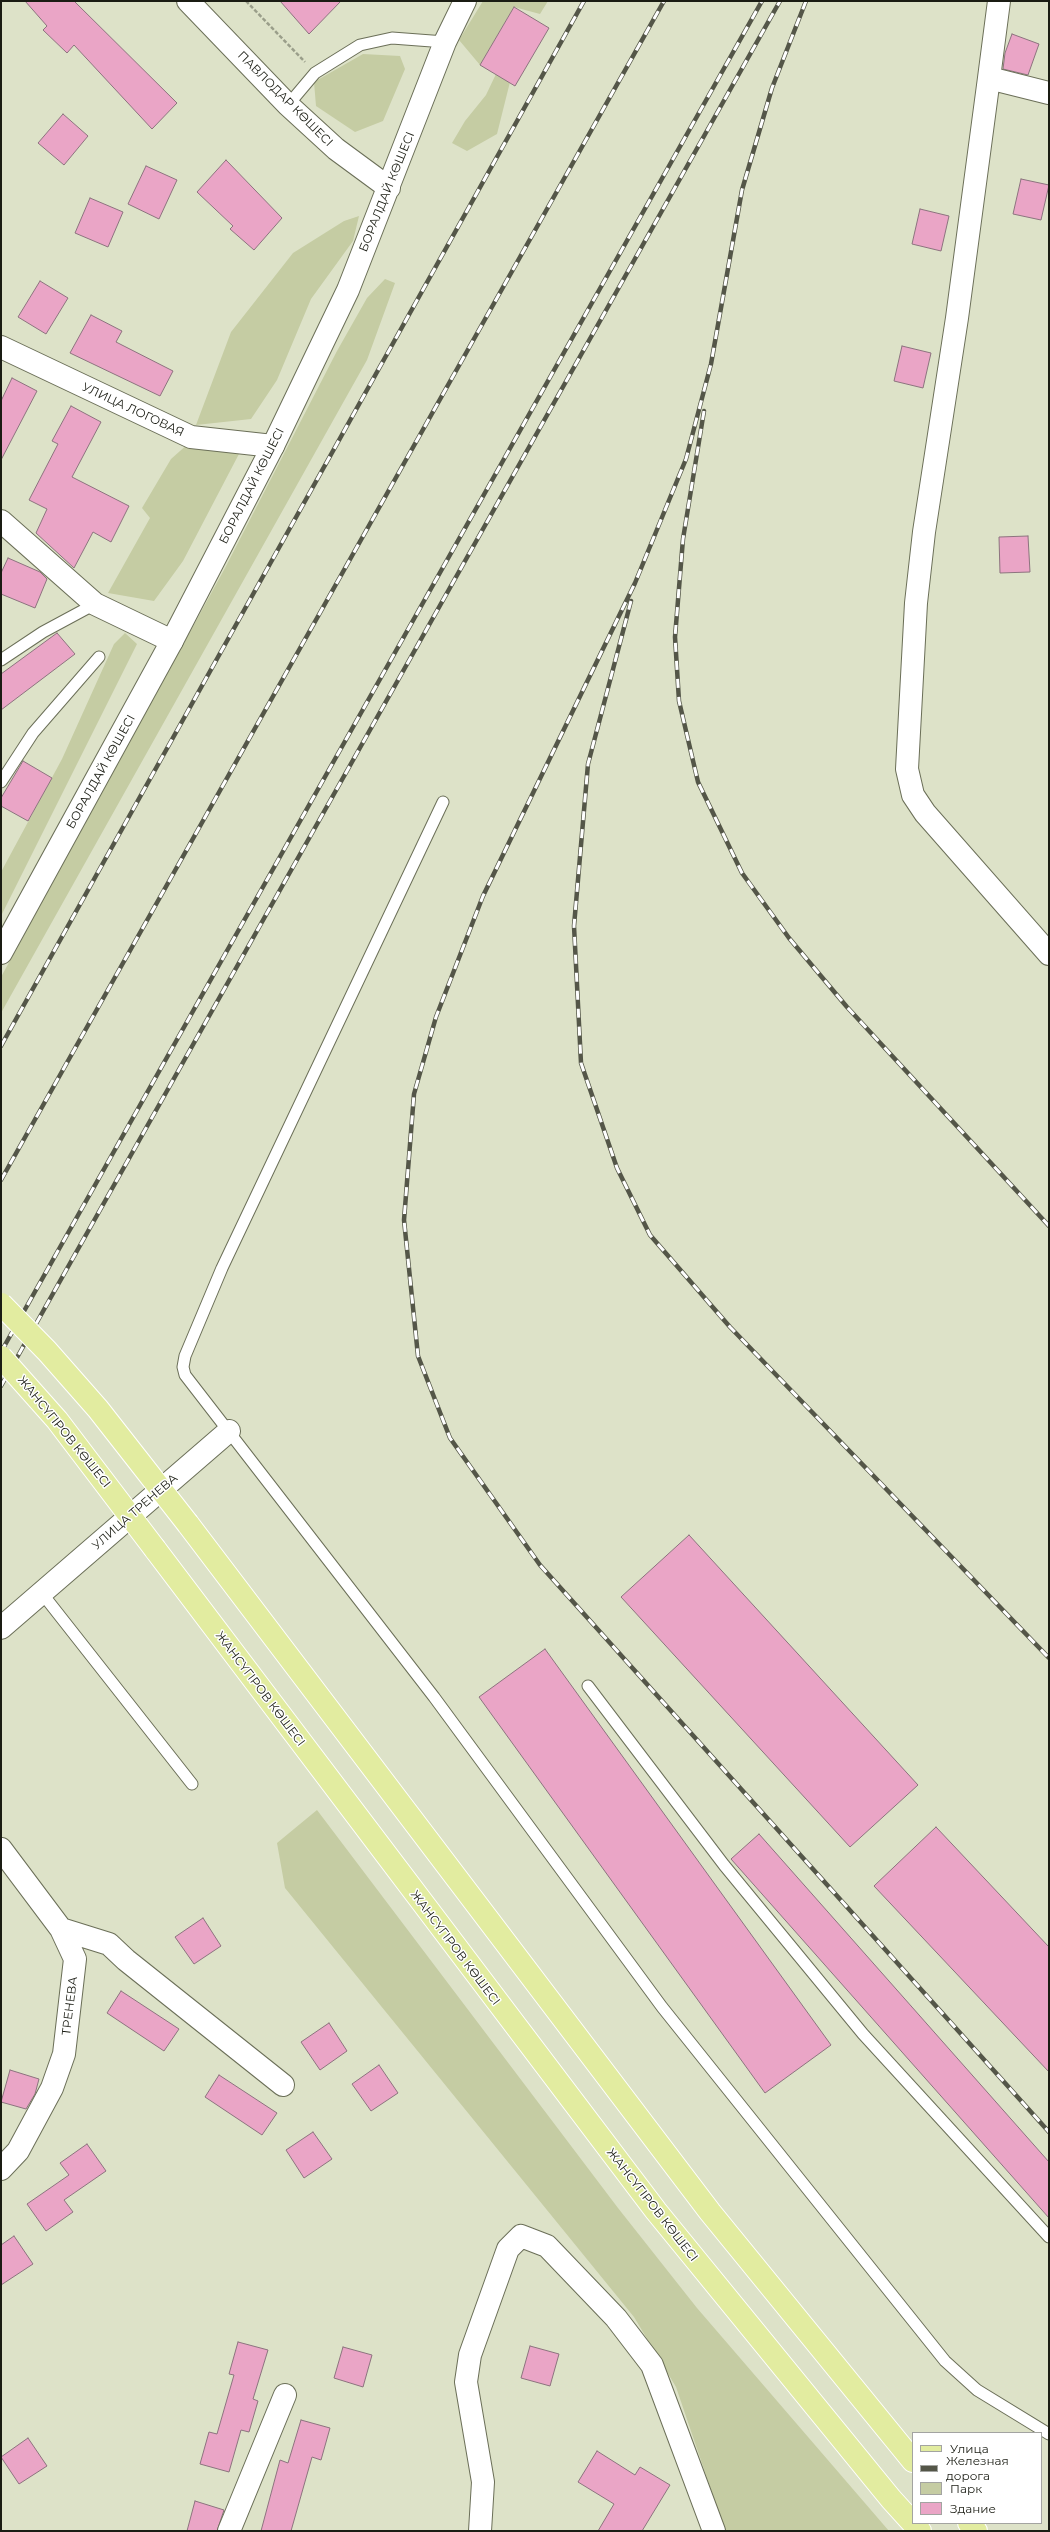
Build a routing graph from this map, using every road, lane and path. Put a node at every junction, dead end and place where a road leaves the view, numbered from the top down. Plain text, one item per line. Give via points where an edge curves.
1 (188, 1) edge
2 (246, 1) edge
3 (465, 1) edge
4 (999, 1) edge
5 (445, 42) junction
6 (315, 72) junction
7 (989, 78) junction
8 (1049, 93) edge
9 (288, 105) junction
10 (389, 188) junction
11 (1, 347) edge
12 (273, 446) junction
13 (1, 521) edge
14 (95, 604) junction
15 (172, 641) junction
16 (99, 657) dead end
17 (1, 660) edge
18 (1, 782) edge
19 (443, 802) dead end
20 (1, 953) edge
21 (1049, 954) edge
22 (1, 1304) edge
23 (1, 1358) edge
24 (229, 1431) junction
25 (41, 1592) junction
26 (1, 1628) edge
27 (588, 1686) dead end
28 (192, 1784) dead end
29 (1, 1849) edge
30 (62, 1929) junction
31 (283, 2085) dead end
32 (1, 2169) edge
33 (1049, 2237) edge
34 (284, 2395) dead end
35 (1049, 2434) edge
36 (912, 2460) edge
37 (912, 2522) edge
38 (229, 2531) edge
39 (480, 2531) edge
40 (714, 2531) edge

1 - 9 street, ПАВЛОДАР КӨШЕСІ
2 - 6 path
3 - 5 street, БОРАЛДАЙ КӨШЕСІ
4 - 7 street
5 - 6 lane via 392,38 360,45
5 - 10 street, БОРАЛДАЙ КӨШЕСІ
6 - 9 lane
7 - 8 street
7 - 21 street via 957,318 924,532 916,603 907,769 913,794 925,813
9 - 10 street, ПАВЛОДАР КӨШЕСІ via 336,149
10 - 12 street, БОРАЛДАЙ КӨШЕСІ via 348,290
11 - 12 street, УЛИЦА ЛОГОВАЯ via 191,437
12 - 15 street, БОРАЛДАЙ КӨШЕСІ
13 - 14 street
14 - 15 street
14 - 17 lane via 43,632
15 - 20 street, БОРАЛДАЙ КӨШЕСІ
16 - 18 lane via 33,733
19 - 24 lane via 222,1268 185,1356 185,1375
22 - 36 main road, bridge via 98,1409 705,2206
23 - 37 main road, ЖАНСҮГІРОВ КӨШЕСІ, bridge via 57,1420 646,2199
24 - 25 street, УЛИЦА ТРЕНЕВА
24 - 35 lane via 434,1697 662,2007 945,2361 977,2390
25 - 26 street, УЛИЦА ТРЕНЕВА
25 - 28 lane
27 - 33 lane via 724,1865 863,2034
29 - 30 street, ТРЕНЕВА
30 - 31 street via 109,1944
30 - 32 street, ТРЕНЕВА via 75,1958 64,2054 45,2102 18,2151
34 - 38 street
39 - 40 street via 483,2482 466,2382 470,2355 508,2249 521,2236 547,2246 616,2318 652,2364

